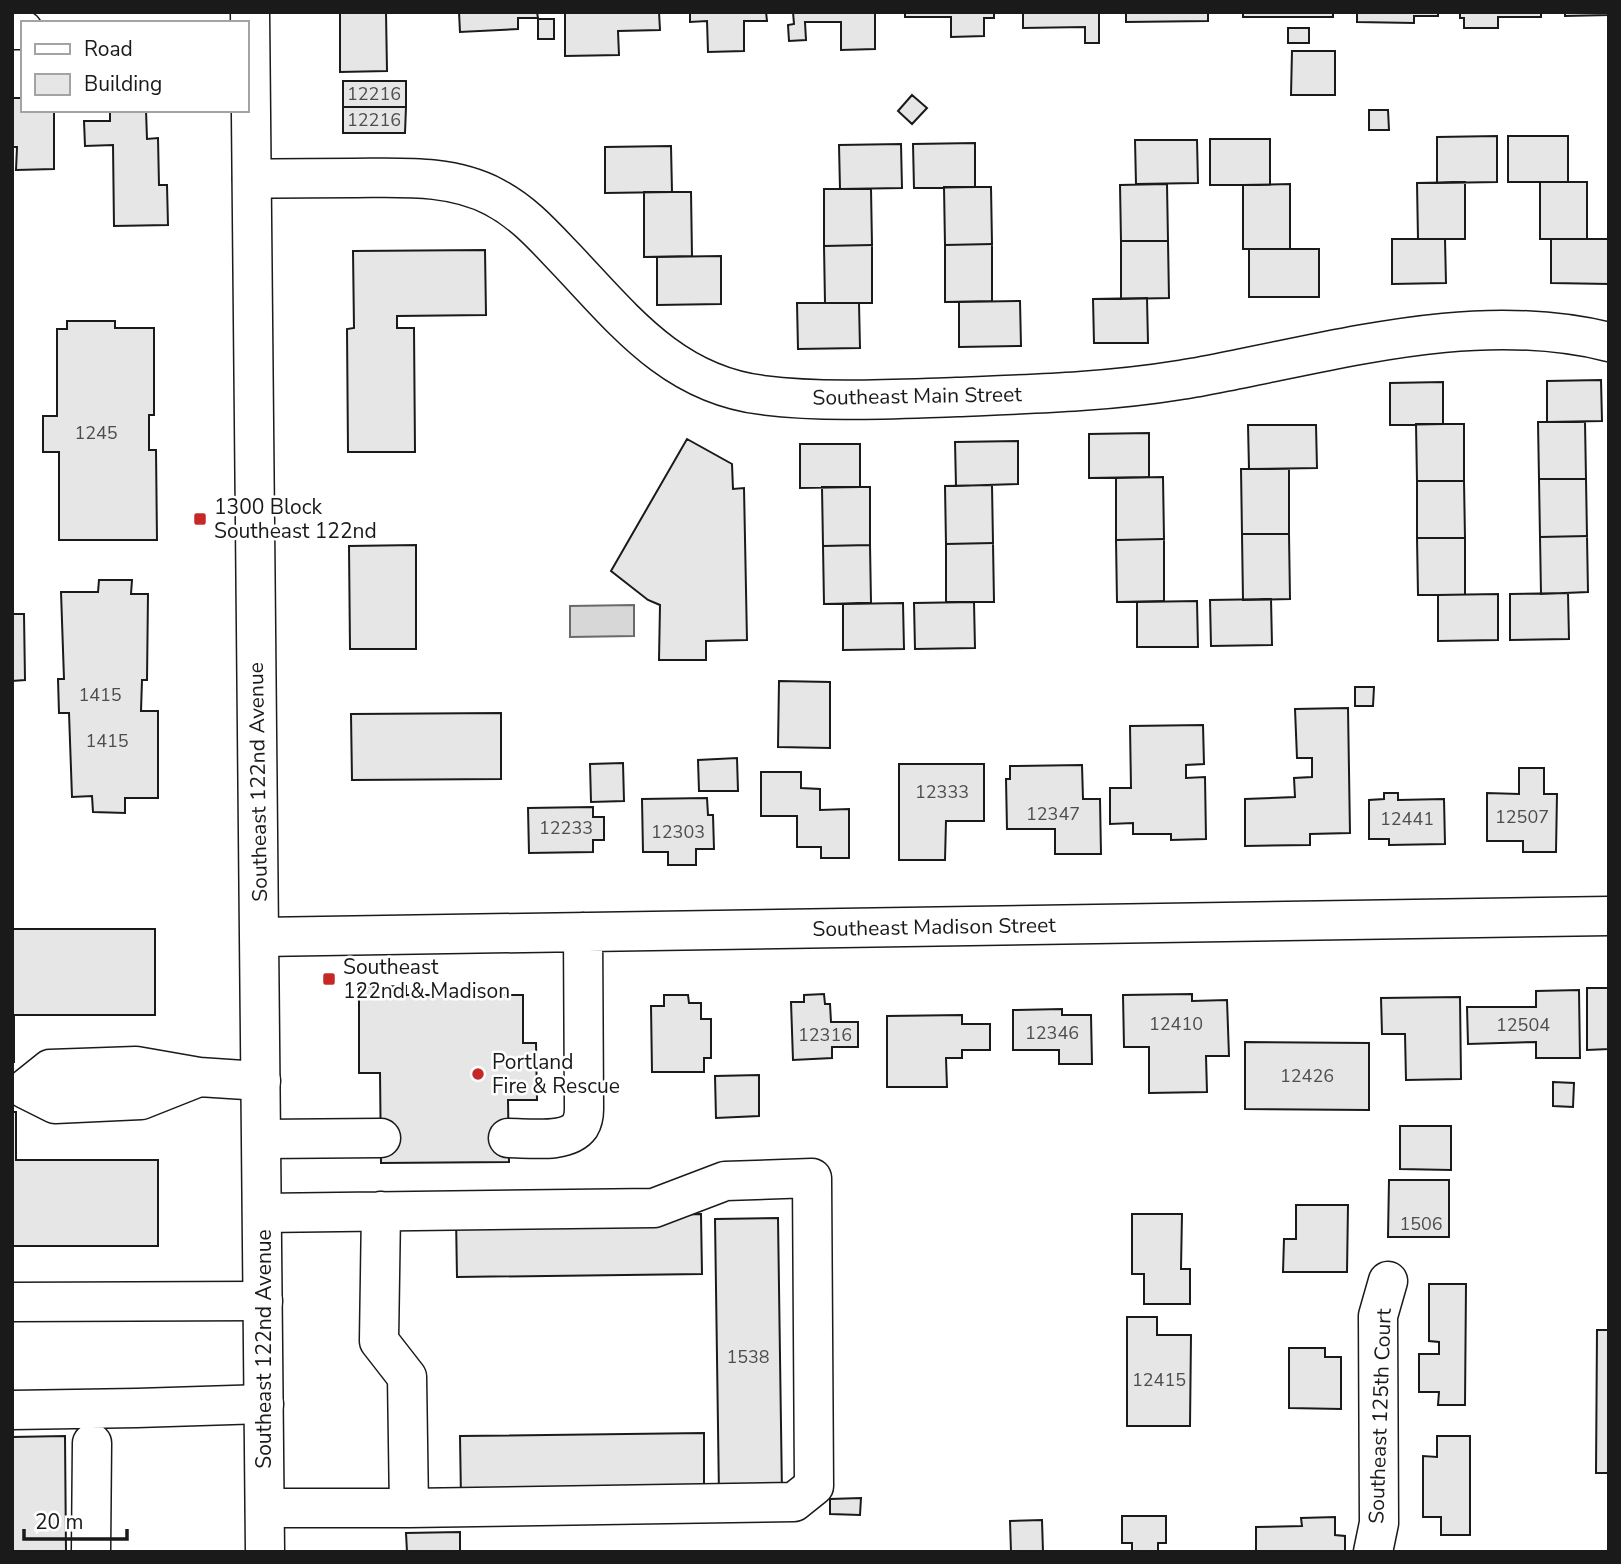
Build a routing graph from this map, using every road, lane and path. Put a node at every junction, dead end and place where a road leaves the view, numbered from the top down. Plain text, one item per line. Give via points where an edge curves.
1 (249, 23) edge
2 (252, 179) junction
3 (1609, 342) edge
4 (1609, 916) edge
5 (583, 932) junction
6 (260, 937) junction
7 (199, 1077) dead end
8 (261, 1081) junction
9 (381, 1138) dead end
10 (508, 1138) dead end
11 (262, 1139) junction
12 (381, 1211) junction
13 (262, 1213) junction
14 (1388, 1281) dead end
15 (263, 1301) junction
16 (12, 1302) edge
17 (264, 1404) junction
18 (12, 1410) edge
19 (92, 1443) dead end
20 (265, 1508) junction
21 (409, 1508) junction
22 (91, 1552) edge
23 (265, 1552) edge
24 (1373, 1552) edge

1 - 2 street, Southeast 122nd Avenue
2 - 3 street, Southeast Main Street via 452,181 493,196 530,221 631,327 669,360 699,377 761,395 845,401 1058,393 1180,380 1360,344 1494,329 1536,330
2 - 6 street, Southeast 122nd Avenue
4 - 5 street, Southeast Madison Street
5 - 6 street, Southeast Madison Street
5 - 10 street via 582,1124 570,1135
6 - 8 street, Southeast 122nd Avenue
7 - 8 street
8 - 11 street, Southeast 122nd Avenue
9 - 11 street
11 - 13 street, Southeast 122nd Avenue
12 - 13 street
12 - 21 street via 379,1340 407,1377
12 - 21 street via 654,1208 725,1181 812,1178 814,1486 794,1502
13 - 15 street, Southeast 122nd Avenue
14 - 24 street, Southeast 125th Court via 1378,1316 1379,1523
15 - 16 street
15 - 17 street, Southeast 122nd Avenue
17 - 18 street
17 - 20 street, Southeast 122nd Avenue
19 - 22 street
20 - 21 street
20 - 23 street, Southeast 122nd Avenue

